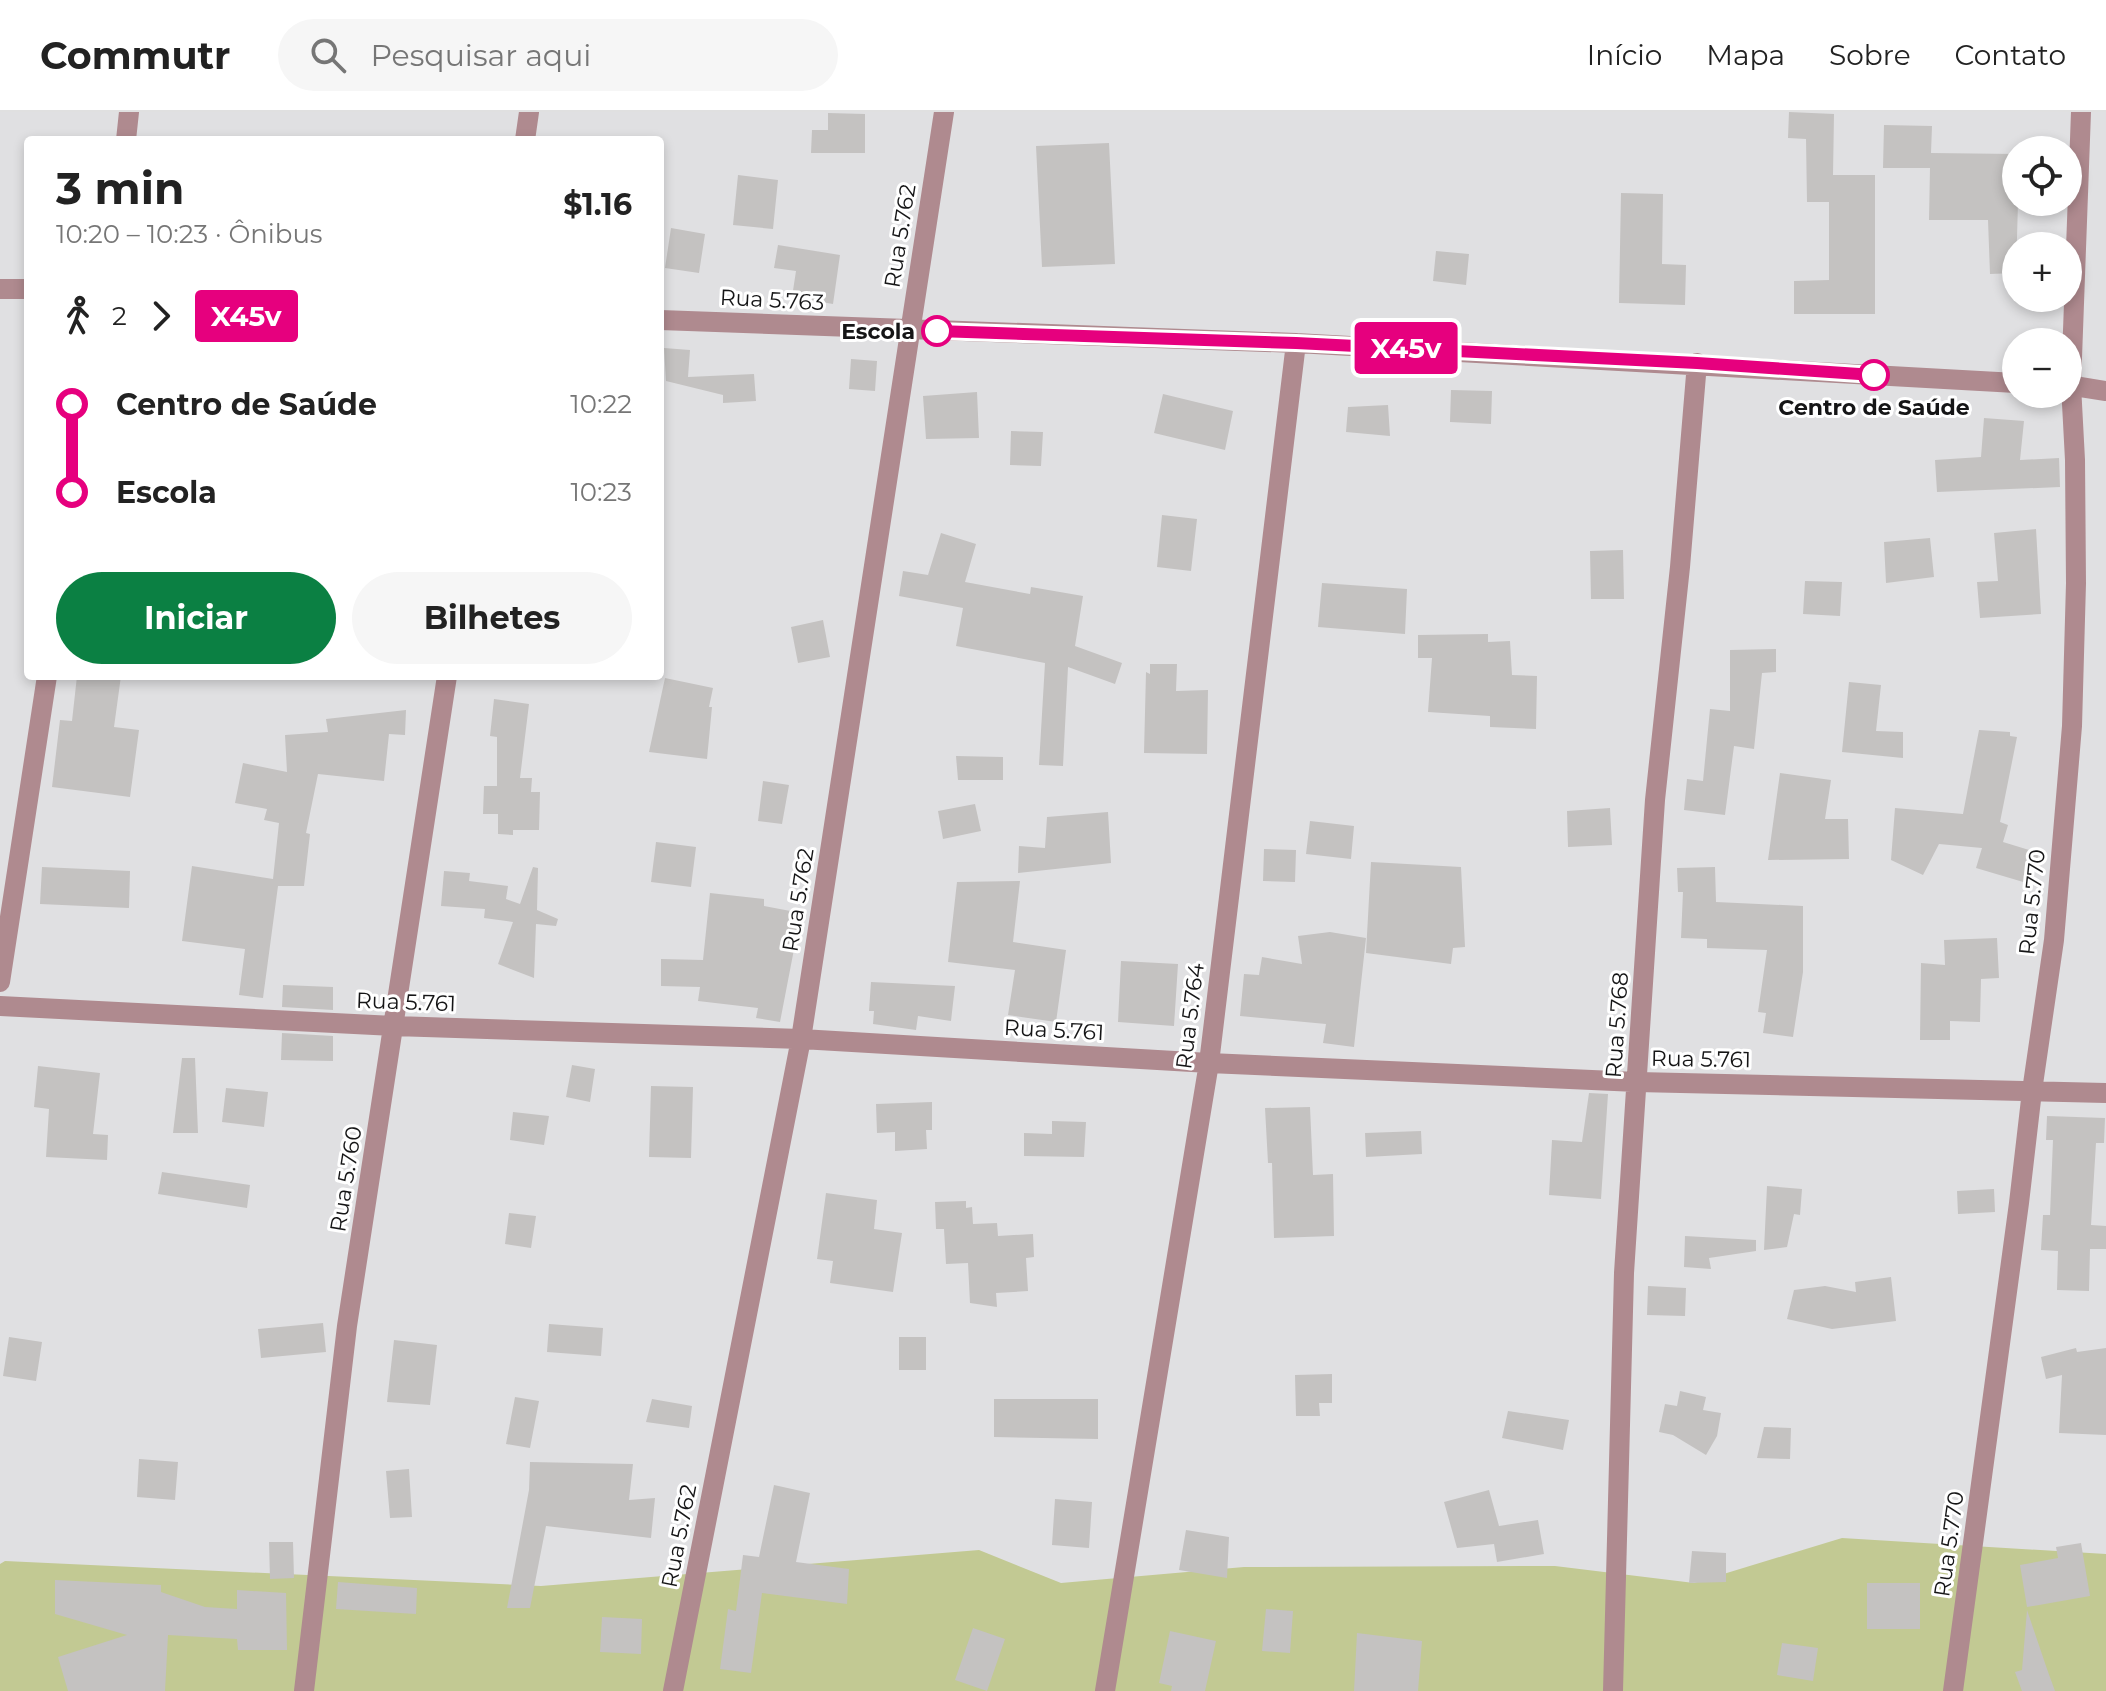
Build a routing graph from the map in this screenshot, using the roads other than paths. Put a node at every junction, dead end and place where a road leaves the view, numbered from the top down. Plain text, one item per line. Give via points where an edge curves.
1 (129, 112) edge
2 (529, 112) edge
3 (944, 112) edge
4 (2081, 112) edge
5 (126, 136) edge
6 (526, 136) edge
7 (0, 289) edge
8 (24, 289) edge
9 (664, 320) edge
10 (2072, 328) edge
11 (920, 331) junction
12 (1296, 343) junction
13 (1697, 363) junction
14 (2002, 382) edge
15 (2082, 387) edge
16 (2106, 391) edge
17 (2072, 408) edge
18 (46, 680) edge
19 (446, 680) edge
20 (0, 982) edge
21 (0, 1006) edge
22 (394, 1026) junction
23 (801, 1039) junction
24 (1209, 1063) junction
25 (1637, 1082) junction
26 (2032, 1091) junction
27 (2106, 1093) edge
28 (304, 1691) edge
29 (673, 1691) edge
30 (1105, 1691) edge
31 (1613, 1691) edge
32 (1953, 1691) edge

1 - 5 street
2 - 6 street
3 - 11 street, Rua 5.762
4 - 10 street, Rua 5.770
7 - 8 street
9 - 11 street, Rua 5.763
11 - 12 street, Rua 5.763
11 - 23 street, Rua 5.762
12 - 13 street, Rua 5.763
12 - 24 street, Rua 5.764
13 - 14 street, Rua 5.763
13 - 25 street, Rua 5.768 via 1655,800
15 - 16 street
17 - 26 street, Rua 5.770 via 2076,583 2072,726 2054,940
18 - 20 street
19 - 22 street, Rua 5.760
21 - 22 street, Rua 5.761
22 - 23 street, Rua 5.761
22 - 28 street, Rua 5.760 via 347,1326
23 - 24 street, Rua 5.761
23 - 29 street, Rua 5.762
24 - 25 street, Rua 5.761
24 - 30 street, Rua 5.764
25 - 26 street, Rua 5.761
25 - 31 street, Rua 5.768 via 1624,1273
26 - 27 street, Rua 5.761
26 - 32 street, Rua 5.770

